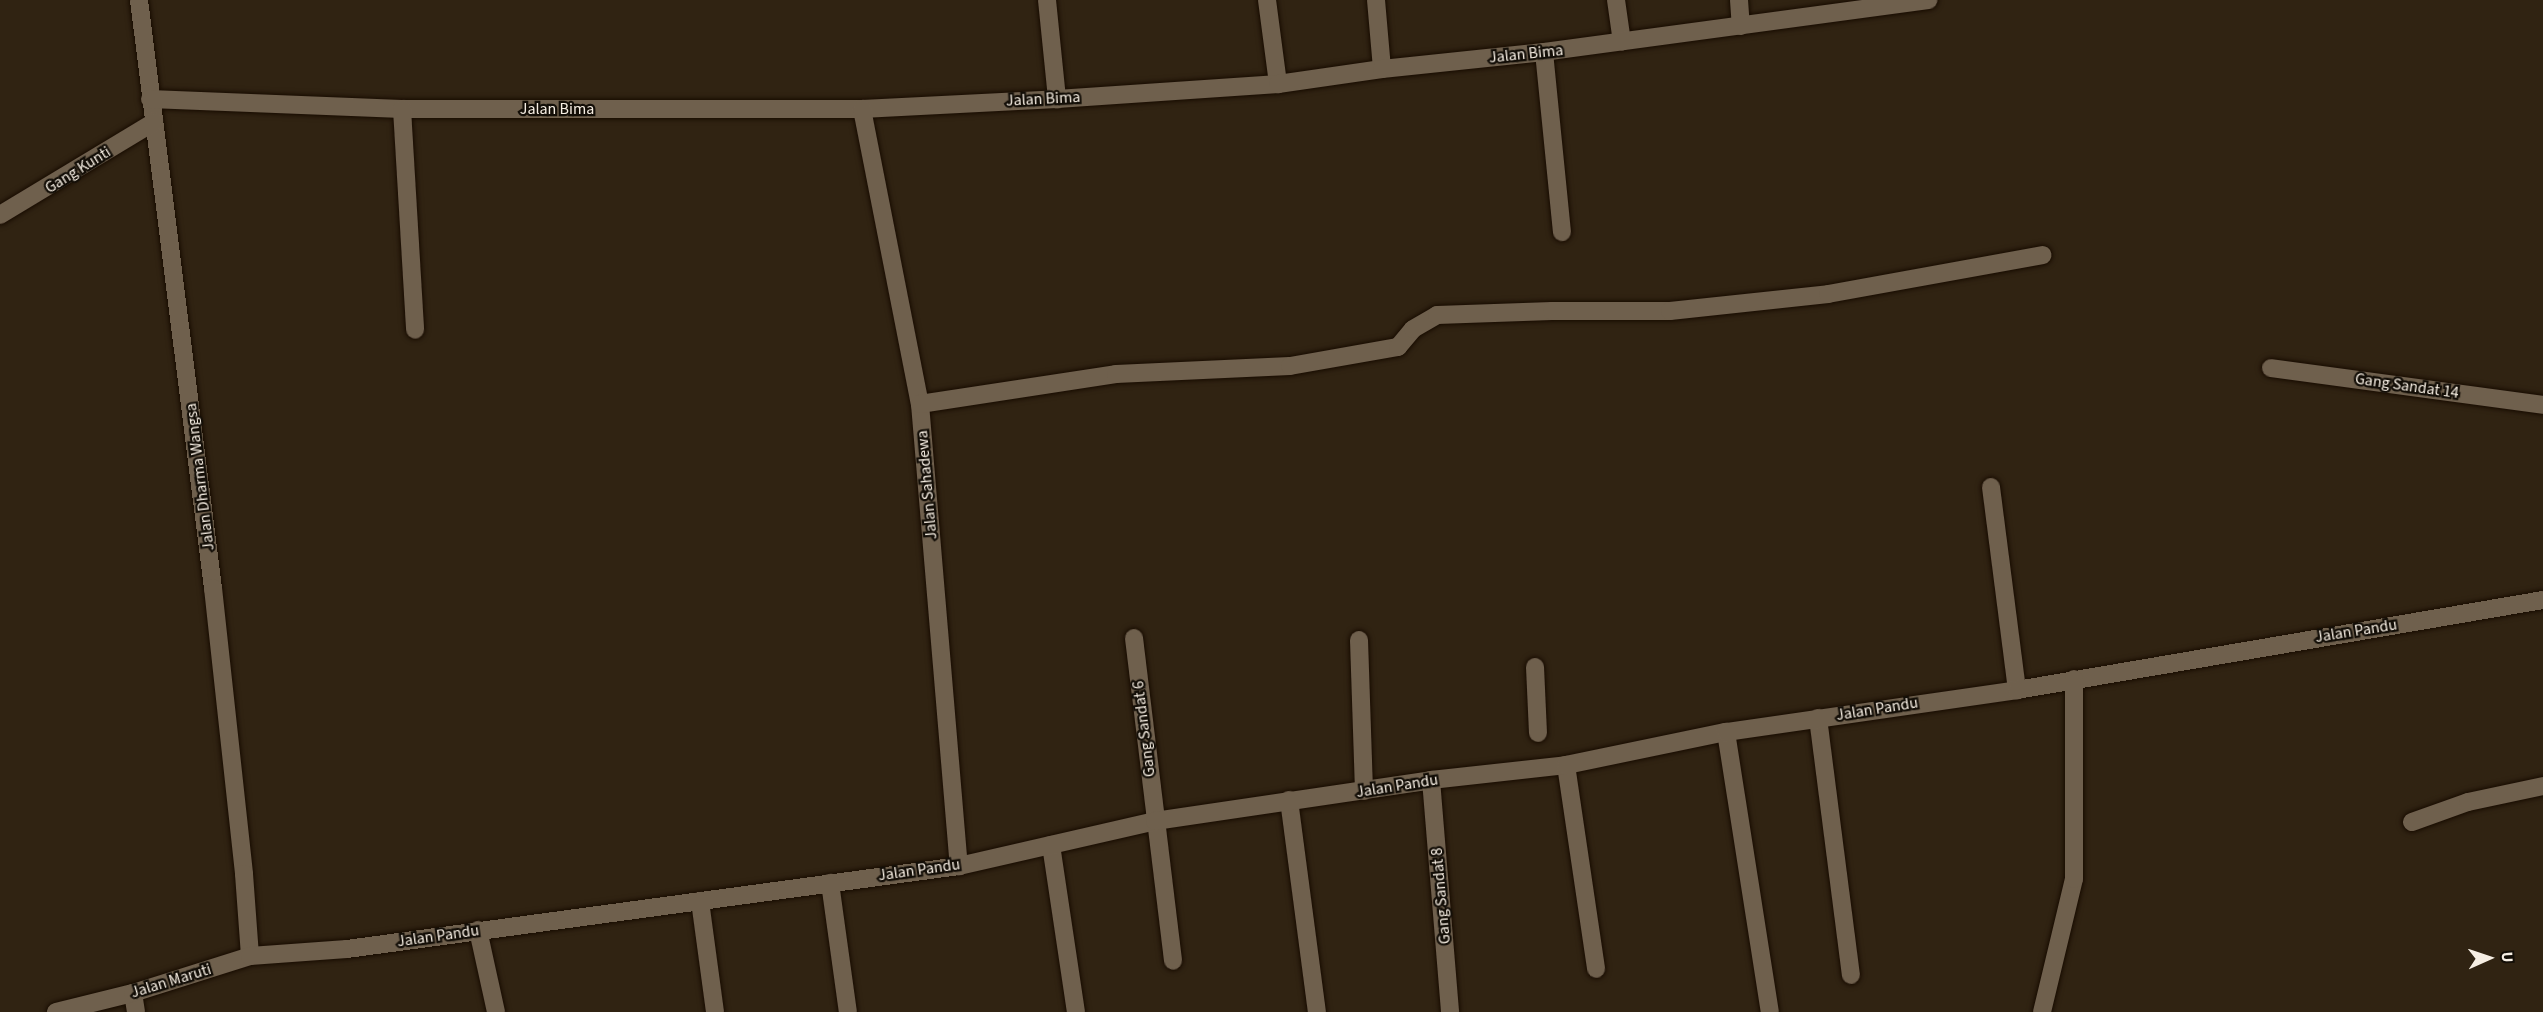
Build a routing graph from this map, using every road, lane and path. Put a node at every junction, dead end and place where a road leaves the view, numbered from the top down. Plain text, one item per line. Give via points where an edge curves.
1 (139, 0) edge
2 (1047, 0) edge
3 (1267, 0) edge
4 (1376, 0) edge
5 (1616, 0) edge
6 (1739, 0) edge
7 (1929, 0) edge
8 (1893, 2) edge
9 (1741, 26) junction
10 (1622, 42) junction
11 (1544, 52) junction
12 (1382, 69) junction
13 (1278, 84) junction
14 (150, 99) junction
15 (1057, 99) junction
16 (402, 109) junction
17 (862, 109) junction
18 (154, 122) junction
19 (0, 215) edge
20 (1562, 232) dead end
21 (2042, 255) dead end
22 (415, 330) dead end
23 (2271, 368) dead end
24 (920, 404) junction
25 (2543, 405) edge
26 (1991, 487) dead end
27 (2543, 600) edge
28 (1134, 638) dead end
29 (1359, 640) dead end
30 (1535, 667) dead end
31 (2074, 679) junction
32 (2017, 690) junction
33 (1818, 718) junction
34 (1726, 732) junction
35 (1538, 734) dead end
36 (1566, 765) junction
37 (1431, 780) junction
38 (2543, 786) edge
39 (1364, 791) junction
40 (1289, 801) junction
41 (1155, 820) junction
42 (2412, 822) dead end
43 (1051, 845) junction
44 (959, 866) junction
45 (830, 883) junction
46 (700, 901) junction
47 (477, 930) junction
48 (250, 956) junction
49 (1173, 961) dead end
50 (1596, 969) dead end
51 (1851, 975) dead end
52 (134, 993) junction
53 (56, 1012) edge
54 (136, 1012) edge
55 (496, 1012) edge
56 (715, 1012) edge
57 (848, 1012) edge
58 (1076, 1012) edge
59 (1317, 1012) edge
60 (1450, 1012) edge
61 (1770, 1012) edge
62 (2042, 1012) edge

1 - 14 street, Jalan Dharma Wangsa
2 - 15 street
3 - 13 street
4 - 12 street
5 - 10 street
6 - 9 street
7 - 8 street, Jalan Bima
8 - 9 street, Jalan Bima
9 - 10 street, Jalan Bima
10 - 11 street, Jalan Bima
11 - 12 street, Jalan Bima
11 - 20 street
12 - 13 street, Jalan Bima
13 - 15 street, Jalan Bima
14 - 16 street, Jalan Bima
14 - 18 street, Jalan Dharma Wangsa
15 - 17 street, Jalan Bima
16 - 17 street, Jalan Bima
16 - 22 street
17 - 24 street, Jalan Sahadewa
18 - 19 street, Gang Kunti
18 - 48 street, Jalan Dharma Wangsa via 213,588
21 - 24 street via 1828,294 1670,311 1552,310 1437,315 1413,329 1398,347 1290,366 1116,374
23 - 25 street, Gang Sandat 14
24 - 44 street, Jalan Sahadewa
26 - 32 street
27 - 31 street, Jalan Pandu
28 - 41 street, Gang Sandat 6
29 - 39 street
30 - 35 street
31 - 32 street, Jalan Pandu
31 - 62 street via 2074,879
32 - 33 street, Jalan Pandu
33 - 34 street, Jalan Pandu
33 - 51 street
34 - 36 street, Jalan Pandu
34 - 61 street
36 - 37 street, Jalan Pandu
36 - 50 street
37 - 39 street, Jalan Pandu
37 - 60 street, Gang Sandat 8
38 - 42 street via 2468,802
39 - 40 street, Jalan Pandu
40 - 41 street, Jalan Pandu
40 - 59 street
41 - 43 street, Jalan Pandu
41 - 49 street, Gang Sandat 6
43 - 44 street, Jalan Pandu
43 - 58 street
44 - 45 street, Jalan Pandu
45 - 46 street, Jalan Pandu
45 - 57 street
46 - 47 street, Jalan Pandu
46 - 56 street
47 - 48 street, Jalan Pandu via 347,949
47 - 55 street
48 - 52 street, Jalan Maruti
52 - 53 street, Jalan Maruti
52 - 54 street

